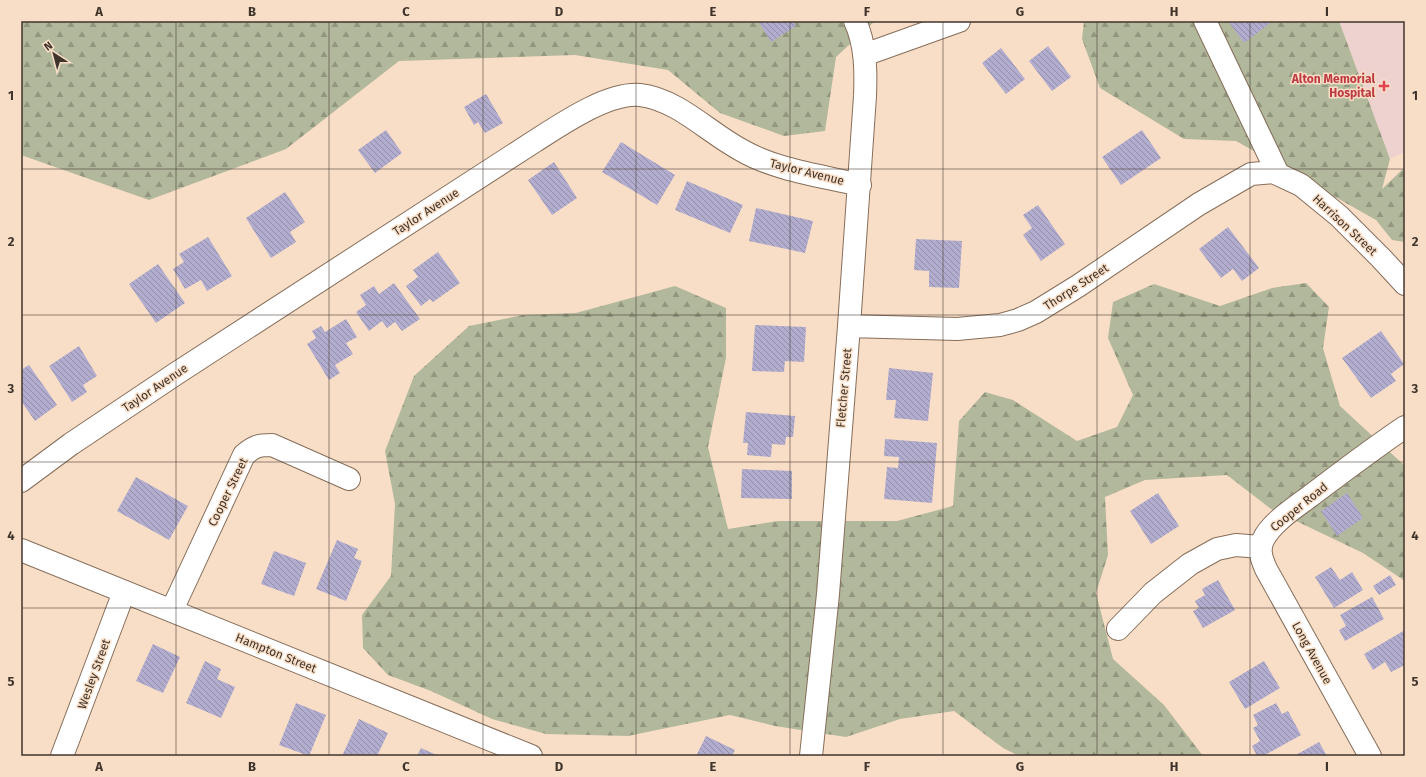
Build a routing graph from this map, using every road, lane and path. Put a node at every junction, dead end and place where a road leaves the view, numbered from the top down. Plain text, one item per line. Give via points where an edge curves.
1 (855, 21) edge
2 (959, 21) edge
3 (1205, 21) edge
4 (864, 55) junction
5 (1278, 174) junction
6 (860, 185) junction
7 (1405, 284) edge
8 (849, 326) junction
9 (1405, 427) edge
10 (349, 479) dead end
11 (21, 481) edge
12 (1260, 547) junction
13 (21, 550) edge
14 (124, 592) junction
15 (172, 610) junction
16 (1118, 629) dead end
17 (62, 756) edge
18 (531, 756) edge
19 (811, 756) edge
20 (1370, 756) edge

1 - 4 street, Fletcher Street
2 - 4 street
3 - 5 street
4 - 6 street, Fletcher Street via 866,96
5 - 7 street, Harrison Street via 1301,185 1339,216
5 - 8 street, Thorpe Street via 1251,174 1200,204 1078,286 1018,320 1000,326 957,330
6 - 8 street, Fletcher Street
6 - 11 street, Taylor Avenue via 768,163 743,151 676,108 650,97 633,95 615,98 583,112 535,141 177,373
8 - 19 street, Fletcher Street via 828,594
9 - 12 street, Cooper Road via 1365,454 1284,517 1266,534
10 - 15 street, Cooper Street via 272,445 252,448 244,455
12 - 16 street via 1236,545 1217,549 1190,564 1153,593
12 - 20 street, Long Avenue via 1266,569
13 - 14 street, Hampton Street
14 - 15 street, Hampton Street
14 - 17 street, Wesley Street
15 - 18 street, Hampton Street

